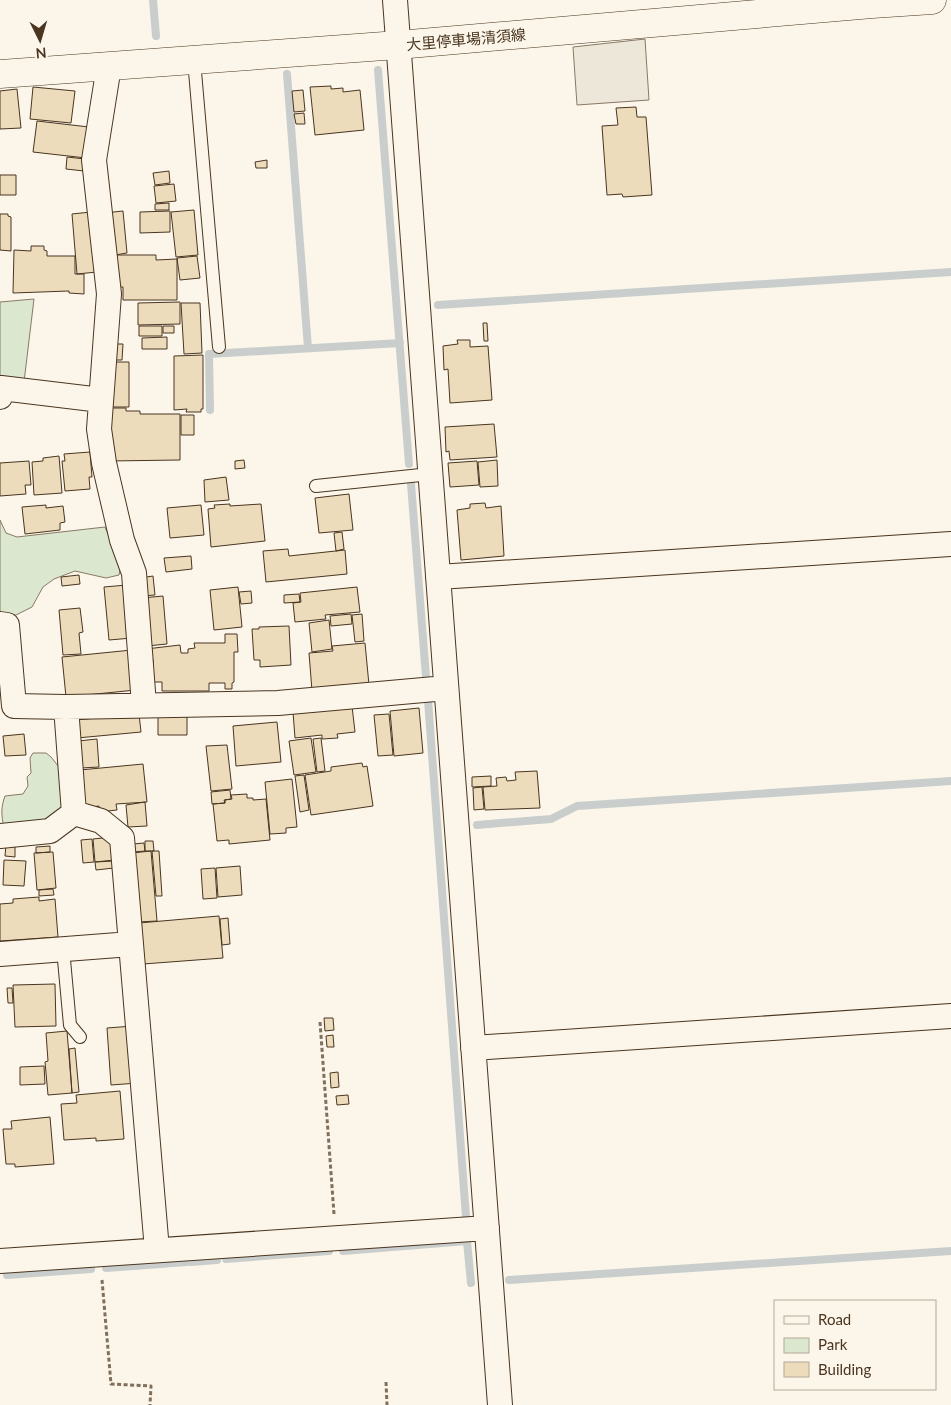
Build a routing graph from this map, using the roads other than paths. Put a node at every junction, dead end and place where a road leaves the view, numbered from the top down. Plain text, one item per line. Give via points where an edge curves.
1 (395, 0) edge
2 (932, 0) edge
3 (871, 2) edge
4 (398, 45) junction
5 (194, 60) junction
6 (110, 66) junction
7 (0, 74) edge
8 (219, 347) dead end
9 (0, 397) edge
10 (101, 400) junction
11 (430, 474) junction
12 (316, 486) dead end
13 (951, 544) edge
14 (438, 577) junction
15 (0, 624) edge
16 (446, 688) junction
17 (144, 705) junction
18 (66, 707) junction
19 (74, 813) junction
20 (0, 836) edge
21 (131, 944) junction
22 (63, 949) junction
23 (0, 954) edge
24 (951, 1016) edge
25 (80, 1037) dead end
26 (473, 1048) junction
27 (487, 1228) junction
28 (157, 1250) junction
29 (0, 1255) edge
30 (500, 1405) edge

1 - 4 street
2 - 3 main road, 大里停車場清須線
3 - 4 main road, 大里停車場清須線
4 - 5 main road, 大里停車場清須線
4 - 11 street
5 - 6 main road, 大里停車場清須線
5 - 8 lane
6 - 7 main road, 大里停車場清須線
6 - 10 street via 94,160 109,294
9 - 10 street via 1,388
10 - 17 street via 99,429 104,463 122,540 134,573
11 - 12 lane
11 - 14 street
13 - 14 street
14 - 16 street
15 - 18 street via 7,624 14,706
16 - 17 street via 278,703
16 - 26 street
17 - 18 street
18 - 19 street
19 - 20 street via 50,831
19 - 21 street via 100,821 122,838
21 - 22 street
21 - 28 street
22 - 23 street
22 - 25 lane via 70,1025
24 - 26 street
26 - 27 street
27 - 28 street
27 - 30 street
28 - 29 street

